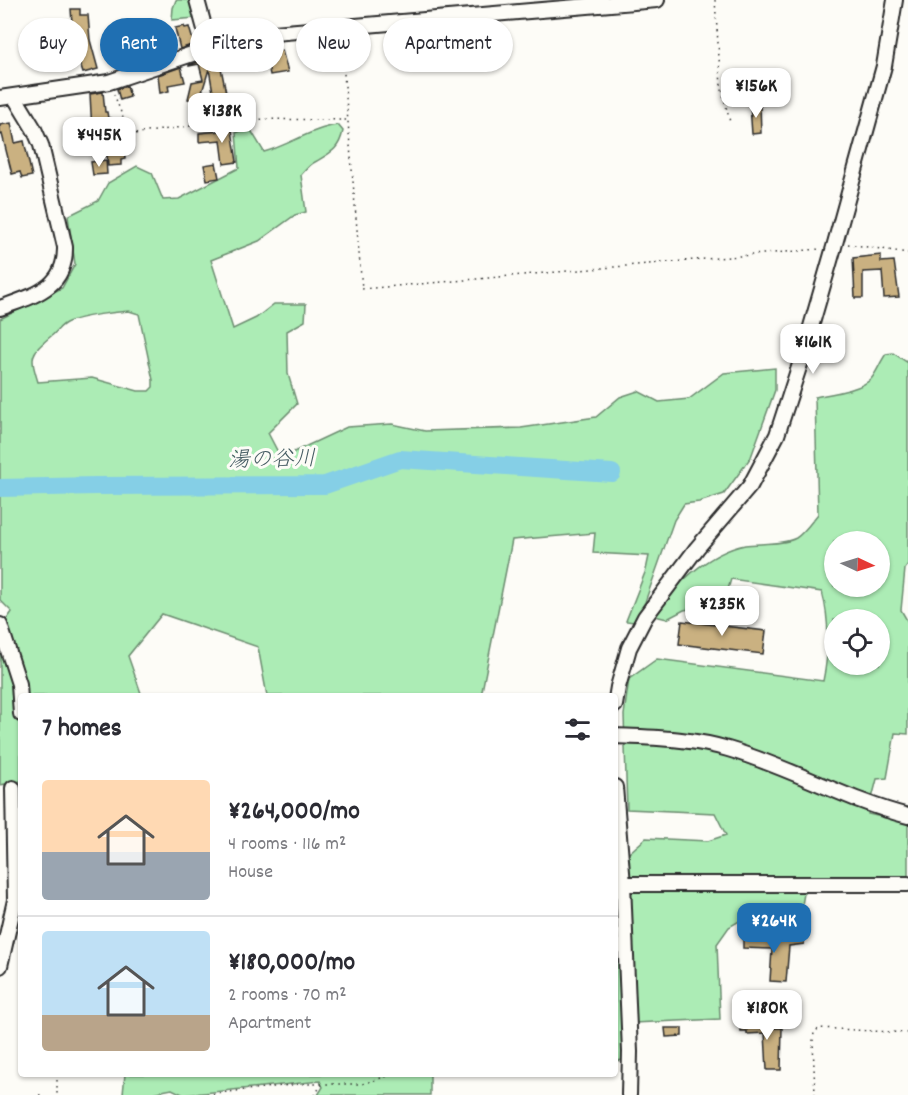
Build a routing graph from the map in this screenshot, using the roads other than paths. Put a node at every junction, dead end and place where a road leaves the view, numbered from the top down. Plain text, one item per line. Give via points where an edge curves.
1 (197, 0) edge
2 (657, 0) edge
3 (895, 0) edge
4 (202, 18) edge
5 (284, 32) edge
6 (190, 55) edge
7 (7, 97) edge
8 (0, 308) edge
9 (0, 626) edge
10 (20, 693) edge
11 (618, 693) edge
12 (618, 736) edge
13 (11, 788) edge
14 (908, 816) edge
15 (618, 824) edge
16 (623, 884) junction
17 (908, 884) edge
18 (0, 966) edge
19 (629, 1095) edge

1 - 4 street
2 - 5 street
3 - 11 street via 884,66 777,435 750,486 645,616 629,648
6 - 7 street via 109,82
7 - 8 street via 34,129 41,145 66,256 63,270 43,292
9 - 10 street
12 - 14 street via 697,741 727,748
13 - 18 street via 15,900
15 - 16 street
16 - 17 street
16 - 19 street

